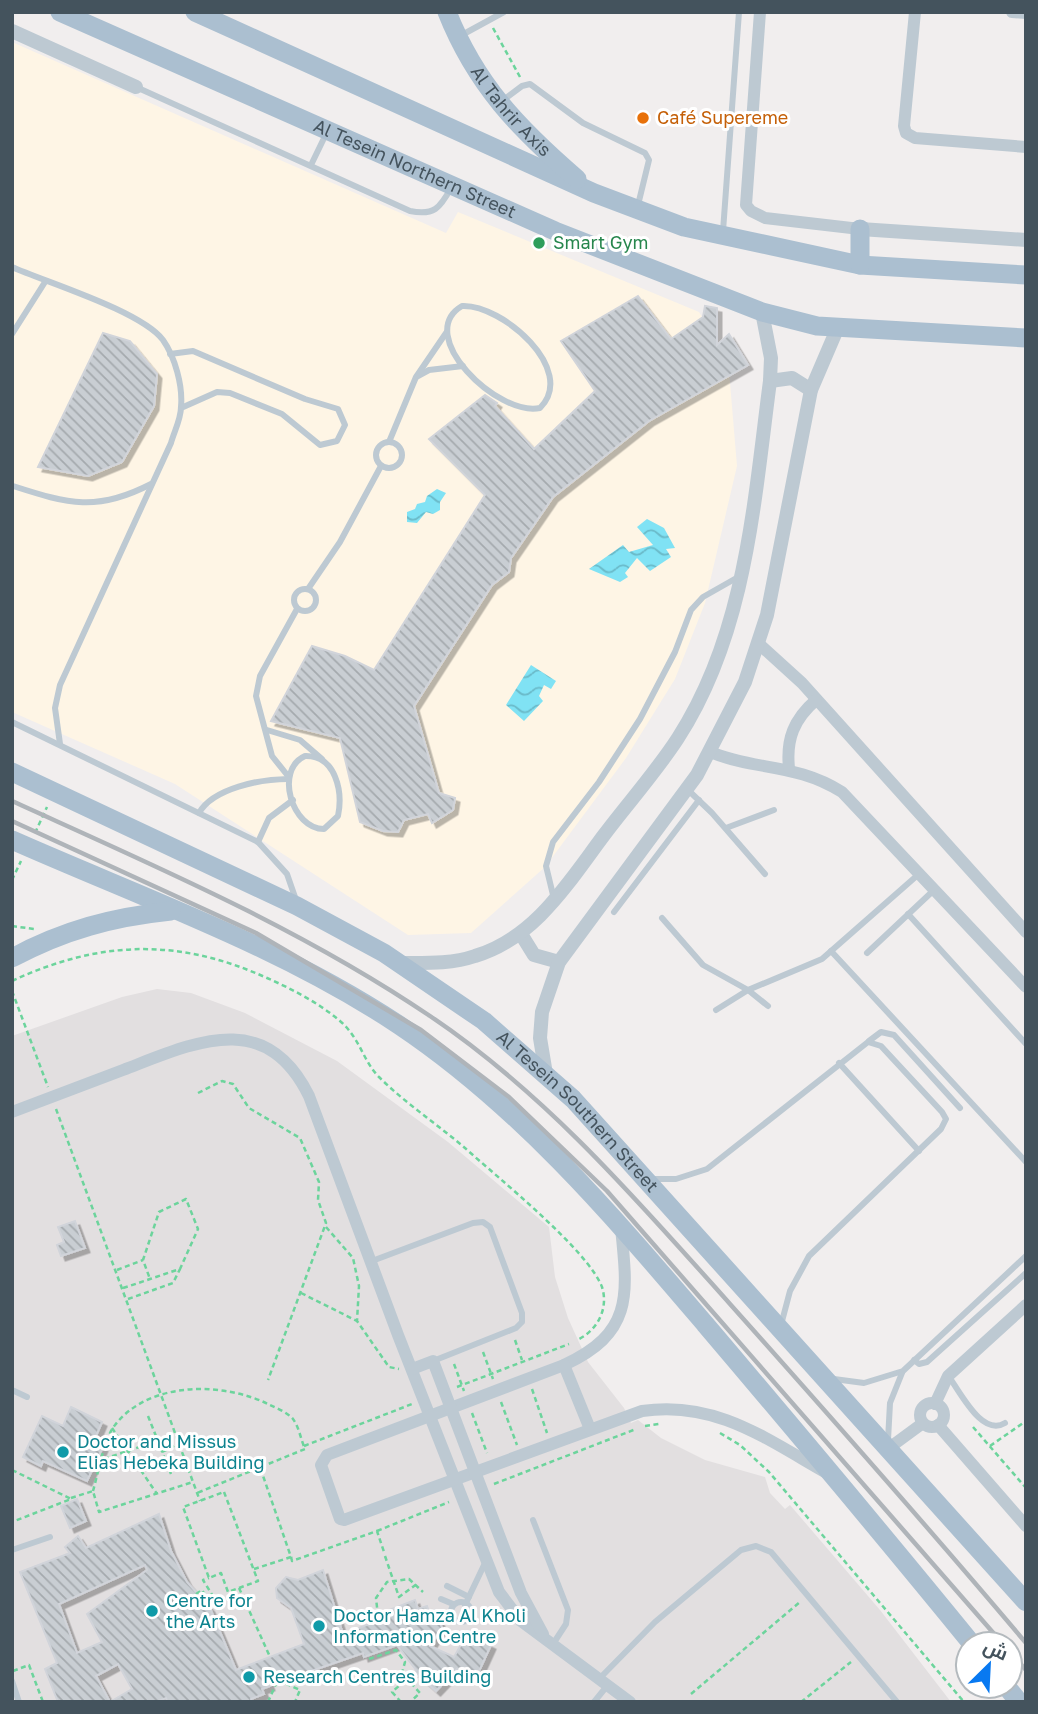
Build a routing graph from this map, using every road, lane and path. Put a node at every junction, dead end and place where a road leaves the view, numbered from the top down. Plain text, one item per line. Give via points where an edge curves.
1 (60, 12) edge
2 (195, 12) edge
3 (447, 12) edge
4 (486, 12) edge
5 (504, 12) edge
6 (739, 12) edge
7 (760, 12) edge
8 (915, 12) edge
9 (1012, 12) edge
10 (1026, 13) edge
11 (217, 17) edge
12 (490, 22) junction
13 (12, 32) edge
14 (458, 38) junction
15 (525, 85) junction
16 (136, 88) joint
17 (499, 104) junction
18 (328, 130) junction
19 (1026, 147) edge
20 (311, 165) junction
21 (453, 185) junction
22 (594, 193) junction
23 (637, 211) junction
24 (860, 229) junction
25 (722, 237) junction
26 (1026, 240) edge
27 (860, 265) junction
28 (12, 267) edge
29 (1026, 275) edge
30 (45, 282) junction
31 (762, 312) junction
32 (838, 327) junction
33 (446, 333) junction
34 (12, 334) edge
35 (1026, 338) edge
36 (170, 354) junction
37 (463, 366) junction
38 (416, 377) junction
39 (770, 381) junction
40 (811, 390) junction
41 (181, 408) junction
42 (388, 442) junction
43 (381, 466) junction
44 (151, 484) junction
45 (13, 486) edge
46 (742, 575) junction
47 (308, 589) junction
48 (297, 609) junction
49 (759, 644) junction
50 (816, 700) junction
51 (12, 722) edge
52 (267, 730) junction
53 (60, 744) junction
54 (710, 752) junction
55 (322, 759) junction
56 (789, 768) junction
57 (12, 772) edge
58 (288, 778) junction
59 (687, 789) junction
60 (293, 800) junction
61 (699, 800) junction
62 (774, 810) dead end
63 (199, 813) junction
64 (726, 828) junction
65 (12, 840) edge
66 (258, 842) junction
67 (920, 873) junction
68 (765, 874) dead end
69 (935, 889) junction
70 (554, 901) junction
71 (297, 906) junction
72 (173, 911) junction
73 (614, 912) dead end
74 (908, 914) junction
75 (662, 918) dead end
76 (1026, 932) edge
77 (521, 934) junction
78 (831, 951) junction
79 (867, 953) dead end
80 (12, 958) edge
81 (559, 962) junction
82 (401, 964) junction
83 (12, 981) edge
84 (1026, 987) edge
85 (748, 990) junction
86 (12, 991) edge
87 (768, 1006) dead end
88 (716, 1010) dead end
89 (868, 1042) junction
90 (1026, 1044) edge
91 (839, 1063) junction
92 (546, 1073) junction
93 (198, 1093) dead end
94 (52, 1097) junction
95 (960, 1108) dead end
96 (12, 1112) edge
97 (919, 1151) junction
98 (1026, 1162) edge
99 (646, 1179) junction
100 (326, 1227) junction
101 (621, 1227) junction
102 (1026, 1256) edge
103 (143, 1260) junction
104 (372, 1261) junction
105 (180, 1269) junction
106 (116, 1270) junction
107 (170, 1273) junction
108 (1026, 1273) edge
109 (150, 1279) junction
110 (173, 1283) junction
111 (123, 1288) junction
112 (301, 1293) junction
113 (127, 1300) junction
114 (1026, 1305) edge
115 (358, 1321) junction
116 (781, 1327) junction
117 (511, 1330) junction
118 (577, 1340) dead end
119 (479, 1343) junction
120 (450, 1354) junction
121 (914, 1360) junction
122 (433, 1361) junction
123 (564, 1365) junction
124 (412, 1369) junction
125 (902, 1371) junction
126 (825, 1376) junction
127 (948, 1376) junction
128 (528, 1378) junction
129 (268, 1380) dead end
130 (12, 1390) edge
131 (497, 1390) junction
132 (161, 1395) junction
133 (27, 1397) dead end
134 (468, 1401) junction
135 (935, 1404) junction
136 (451, 1408) junction
137 (430, 1415) junction
138 (148, 1416) dead end
139 (968, 1422) dead end
140 (923, 1423) junction
141 (1005, 1423) dead end
142 (659, 1424) dead end
143 (938, 1425) junction
144 (645, 1426) dead end
145 (112, 1428) junction
146 (590, 1429) junction
147 (636, 1429) dead end
148 (720, 1433) dead end
149 (158, 1441) junction
150 (179, 1444) junction
151 (551, 1444) junction
152 (889, 1448) junction
153 (129, 1452) junction
154 (162, 1452) junction
155 (521, 1456) junction
156 (103, 1460) junction
157 (557, 1460) junction
158 (260, 1467) junction
159 (492, 1467) junction
160 (12, 1470) edge
161 (527, 1471) junction
162 (476, 1473) junction
163 (171, 1474) dead end
164 (837, 1479) junction
165 (455, 1481) junction
166 (193, 1482) junction
167 (498, 1482) junction
168 (482, 1488) junction
169 (1026, 1488) edge
170 (93, 1491) junction
171 (157, 1493) junction
172 (197, 1493) junction
173 (461, 1497) junction
174 (71, 1498) junction
175 (200, 1501) junction
176 (533, 1520) dead end
177 (12, 1522) edge
178 (495, 1523) junction
179 (1026, 1527) edge
180 (377, 1531) junction
181 (474, 1532) junction
182 (50, 1537) dead end
183 (12, 1550) edge
184 (384, 1552) dead end
185 (506, 1553) junction
186 (385, 1556) dead end
187 (290, 1558) junction
188 (486, 1562) junction
189 (253, 1570) junction
190 (209, 1578) junction
191 (393, 1579) junction
192 (417, 1584) junction
193 (447, 1586) dead end
194 (239, 1588) junction
195 (423, 1592) dead end
196 (196, 1594) dead end
197 (808, 1595) junction
198 (469, 1597) junction
199 (442, 1599) dead end
200 (1026, 1602) edge
201 (453, 1604) junction
202 (465, 1605) junction
203 (378, 1616) dead end
204 (961, 1630) edge
205 (549, 1640) junction
206 (859, 1655) junction
207 (270, 1657) dead end
208 (369, 1659) dead end
209 (12, 1671) edge
210 (407, 1679) junction
211 (12, 1681) edge
212 (603, 1682) junction
213 (691, 1693) dead end
214 (398, 1698) junction
215 (19, 1702) edge
216 (43, 1702) edge
217 (268, 1702) edge
218 (295, 1702) edge
219 (394, 1702) edge
220 (401, 1702) edge
221 (410, 1702) edge
222 (594, 1702) edge
223 (629, 1702) edge
224 (801, 1702) edge
225 (897, 1702) edge
226 (964, 1702) edge

1 - 18 main road, Al Tesein Northern Street
2 - 11 main road
3 - 14 main road, Al Tahrir Axis
4 - 12 lane
5 - 12 lane
6 - 25 lane
7 - 24 street via 747,205 765,218
8 - 19 street via 906,133 915,138
9 - 10 street
11 - 22 main road
12 - 14 lane
12 - 15 path
13 - 16 street
14 - 17 main road, Al Tahrir Axis
15 - 17 lane
15 - 23 lane via 534,85 583,123 648,156
16 - 20 lane
17 - 22 main road, Al Tahrir Axis via 527,136
18 - 20 lane
18 - 21 main road, Al Tesein Northern Street
20 - 21 lane via 420,213 436,211
21 - 31 main road, Al Tesein Northern Street via 645,268
22 - 23 main road
23 - 25 main road
24 - 26 street
24 - 27 main road
25 - 27 main road
27 - 29 main road
28 - 30 lane
30 - 34 lane
30 - 36 lane via 137,321 162,339
31 - 32 main road, Al Tesein Northern Street
31 - 39 street via 771,358
32 - 35 main road, Al Tesein Northern Street
32 - 40 street
33 - 37 lane
33 - 37 lane via 447,321 462,306 496,314 518,329 534,349 547,372 551,392 540,408 517,408 487,391
33 - 38 lane
36 - 41 lane
36 - 41 lane via 193,351 305,399 330,404 344,416 345,425 337,441 320,445 282,414 230,393 217,392
37 - 38 lane via 429,370
38 - 42 lane
39 - 40 street via 792,378
39 - 46 street
40 - 49 street
41 - 44 lane via 171,443
42 - 43 lane via 376,451
42 - 43 lane via 397,444 402,459 389,469
43 - 47 lane via 340,542
44 - 45 lane via 96,504 57,500
44 - 53 lane via 61,685 55,708
46 - 70 street via 712,668 678,737
46 - 70 lane via 694,605 640,719 553,842 546,866
47 - 48 lane via 294,597
47 - 48 lane via 317,597 314,608
48 - 52 lane via 257,686 258,707
49 - 50 street
49 - 54 street
50 - 56 street via 792,730
50 - 76 street
51 - 53 lane
52 - 55 lane via 300,740
52 - 58 lane via 272,756
53 - 63 lane
54 - 56 street
54 - 59 street
55 - 58 lane via 305,756 297,760
55 - 60 lane via 338,785 338,816 324,829 314,829 300,816
56 - 67 street via 842,792
57 - 71 main road, Al Tesein Southern Street
58 - 60 lane
58 - 63 lane via 217,794
59 - 61 lane
59 - 81 street
60 - 66 lane via 269,818
61 - 64 lane
61 - 73 lane
62 - 64 lane
63 - 66 lane
64 - 68 lane
65 - 72 main road
66 - 71 lane via 287,874
67 - 69 street
67 - 78 lane
69 - 74 lane
69 - 84 street
70 - 77 street
71 - 82 main road, Al Tesein Southern Street
72 - 80 main road via 86,925
72 - 101 main road via 325,980 427,1045 531,1131
74 - 79 lane
74 - 90 lane
75 - 85 lane via 703,965
77 - 81 street via 534,955
77 - 82 street via 473,957
78 - 85 lane via 811,965
78 - 98 lane
81 - 92 street via 542,1012 540,1038
82 - 92 main road, Al Tesein Southern Street via 484,1021
83 - 118 path via 95,954 168,949 223,959 284,985 328,1012 354,1036 379,1077 528,1203 592,1271 601,1285 603,1307 594,1327
85 - 87 lane
85 - 88 lane
86 - 94 path
89 - 91 lane
89 - 95 lane via 881,1032 894,1035
89 - 97 lane via 881,1046 944,1115 944,1126
91 - 97 lane
91 - 99 lane via 707,1169 676,1179
92 - 99 main road, Al Tesein Southern Street
93 - 100 path via 219,1082 230,1082 249,1108 297,1135 319,1182 318,1200
94 - 96 street
94 - 104 street via 205,1040 243,1040 267,1049 304,1085
94 - 106 path
97 - 116 lane via 809,1255 790,1291
99 - 116 main road, Al Tesein Southern Street
100 - 112 path
100 - 115 path via 353,1258 359,1286
101 - 123 street via 625,1286 620,1314 596,1348
101 - 164 main road
102 - 121 lane
103 - 105 path via 159,1212 186,1199 198,1230
103 - 106 path
103 - 109 path
104 - 117 lane via 473,1223 487,1224 522,1313 520,1325
104 - 124 street
105 - 107 path
105 - 110 path
106 - 111 path
107 - 109 path
107 - 110 path
108 - 121 lane via 927,1362
109 - 111 path
110 - 113 path
111 - 113 path
112 - 115 path
112 - 129 path
113 - 132 path
114 - 127 street
115 - 124 path via 388,1367
116 - 126 main road, Al Tesein Southern Street
117 - 119 lane
117 - 128 path
119 - 120 lane
119 - 131 path
120 - 122 lane
120 - 134 path
121 - 125 lane
122 - 124 street
122 - 136 street
123 - 128 street
123 - 146 street
124 - 137 street
125 - 126 lane via 864,1383
125 - 152 lane via 890,1403
126 - 152 main road, Al Tesein Southern Street
127 - 135 street
127 - 141 lane via 985,1424
128 - 131 street
128 - 151 path
130 - 133 lane
131 - 134 street
131 - 155 path
132 - 145 path via 132,1410
132 - 150 path
132 - 158 path via 192,1389 247,1393 293,1419 305,1449
134 - 136 street
134 - 159 path
135 - 140 street via 923,1408
135 - 143 street via 944,1413
136 - 137 street
136 - 162 street
137 - 165 street
137 - 165 street via 323,1459 337,1515 344,1520
138 - 149 path
139 - 169 path
140 - 143 street
140 - 152 street
142 - 144 path
143 - 179 street
145 - 153 path
145 - 156 path
146 - 151 street
146 - 164 street via 642,1411 690,1409 744,1427
147 - 157 path
148 - 226 path via 769,1472
149 - 153 path
149 - 154 path
150 - 154 path
150 - 166 path
151 - 155 street
151 - 157 path
152 - 200 main road, Al Tesein Southern Street
153 - 156 path
153 - 171 path
154 - 163 path
155 - 159 street
155 - 161 path
156 - 170 path
157 - 161 path
158 - 172 path
158 - 187 path
159 - 162 street
159 - 167 path
160 - 174 path
161 - 167 path
162 - 165 street
162 - 168 street
164 - 204 main road
165 - 173 street
166 - 171 path
166 - 172 path
167 - 168 path
168 - 178 street
170 - 171 path via 99,1512
170 - 174 path
172 - 175 path
173 - 180 path
173 - 181 street
174 - 177 path
175 - 189 path via 224,1492
175 - 190 path via 183,1507
176 - 205 lane via 568,1610 566,1624
178 - 181 street
178 - 185 street
180 - 184 path
180 - 187 path
181 - 188 street
182 - 183 lane
185 - 188 street
185 - 205 street via 526,1604
186 - 191 path
187 - 189 path
188 - 198 lane
188 - 205 street via 513,1612
189 - 194 path via 258,1581
190 - 194 path via 221,1573 228,1592
190 - 196 path via 203,1580 216,1601 211,1604 202,1590
191 - 192 path
191 - 192 path via 399,1597
191 - 203 path via 378,1593
192 - 195 path
193 - 198 lane
194 - 207 path
197 - 206 lane
197 - 212 lane via 766,1549 745,1548 655,1622
197 - 213 path
198 - 202 lane
199 - 201 lane
201 - 202 lane
201 - 202 lane via 452,1615 464,1621 472,1613
205 - 212 street
206 - 224 path
206 - 225 lane
208 - 210 path via 396,1650 405,1662 401,1672
209 - 216 path via 29,1665
210 - 214 path via 393,1692
210 - 221 path via 419,1693
211 - 215 lane
212 - 222 lane
212 - 223 street
214 - 219 path
214 - 220 path
217 - 218 path via 279,1679 300,1690

